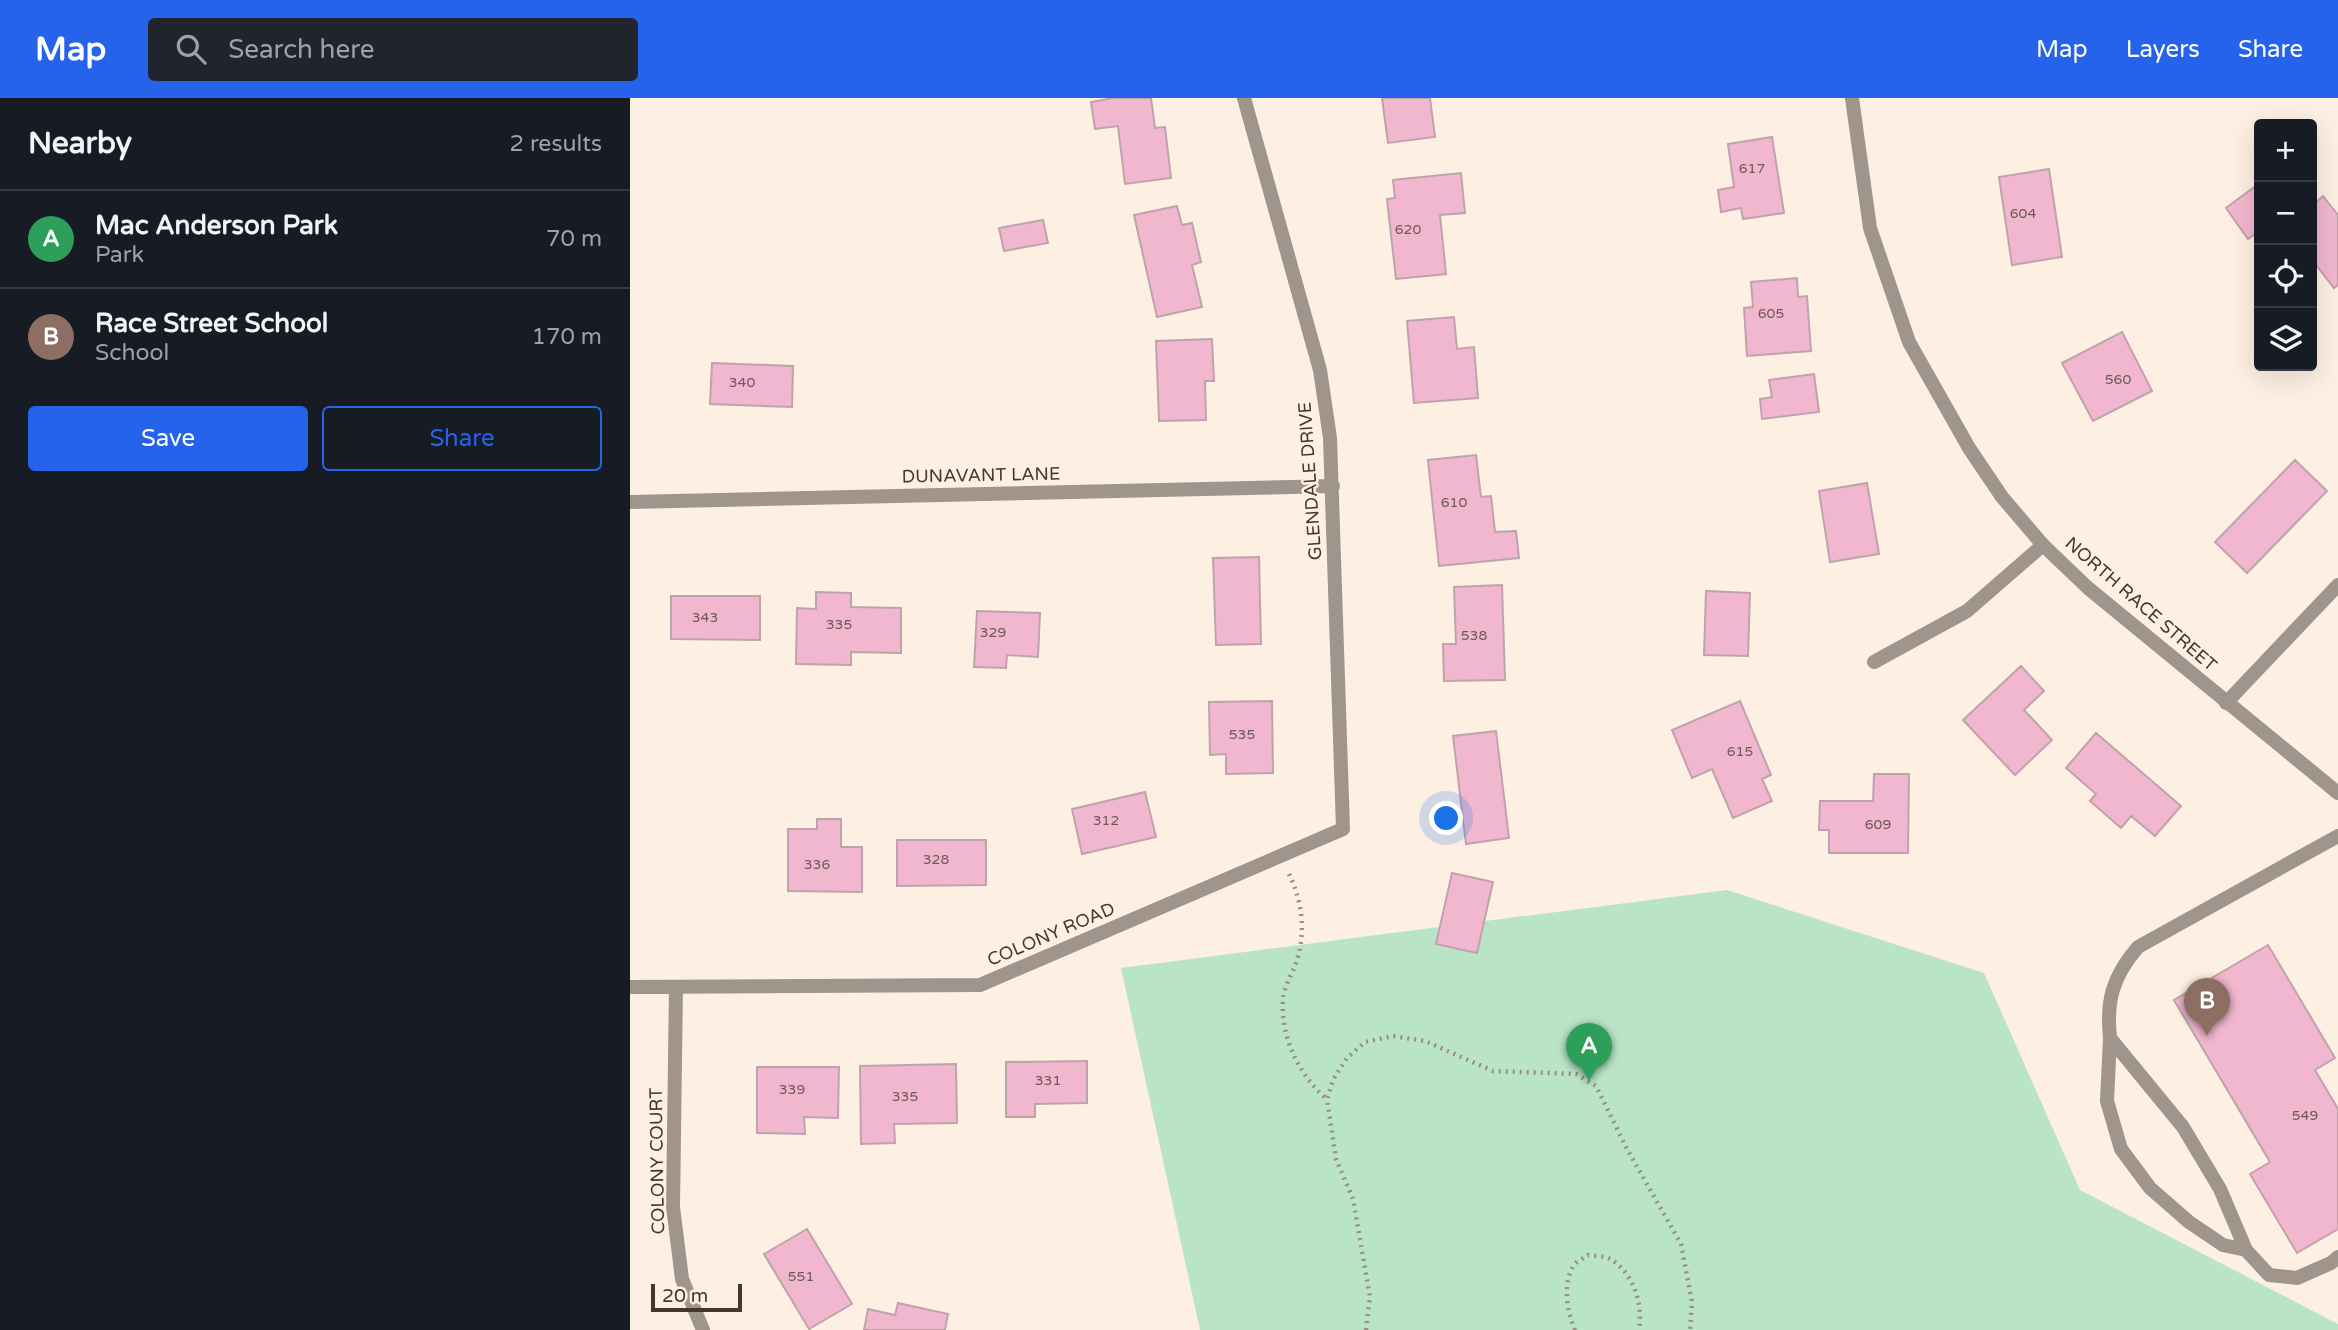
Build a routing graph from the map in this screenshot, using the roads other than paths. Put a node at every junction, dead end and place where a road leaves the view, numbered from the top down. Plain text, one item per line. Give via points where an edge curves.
1 (1244, 98) edge
2 (1852, 98) edge
3 (1333, 486) junction
4 (630, 502) edge
5 (2043, 545) junction
6 (2338, 585) edge
7 (1874, 662) dead end
8 (2225, 703) junction
9 (2338, 793) edge
10 (1343, 830) joint
11 (2338, 836) edge
12 (630, 987) edge
13 (676, 987) junction
14 (2110, 1038) junction
15 (2246, 1250) junction
16 (2338, 1257) edge
17 (703, 1330) edge

1 - 3 street, GLENDALE DRIVE via 1320,370
2 - 5 street, NORTH RACE STREET via 1870,228 1909,342 1969,448
3 - 4 street, DUNAVANT LANE
3 - 10 street, GLENDALE DRIVE
5 - 7 street via 1967,611
5 - 8 street, NORTH RACE STREET
6 - 8 street
8 - 9 street, NORTH RACE STREET
10 - 13 street, COLONY ROAD via 980,985
11 - 14 street via 2138,947 2124,963 2111,991
12 - 13 street, COLONY ROAD
13 - 17 street, COLONY COURT via 673,1207 682,1279
14 - 15 street via 2183,1127 2220,1189
14 - 15 street via 2107,1101 2121,1149 2150,1188 2189,1222 2223,1245
15 - 16 street via 2269,1275 2297,1278

